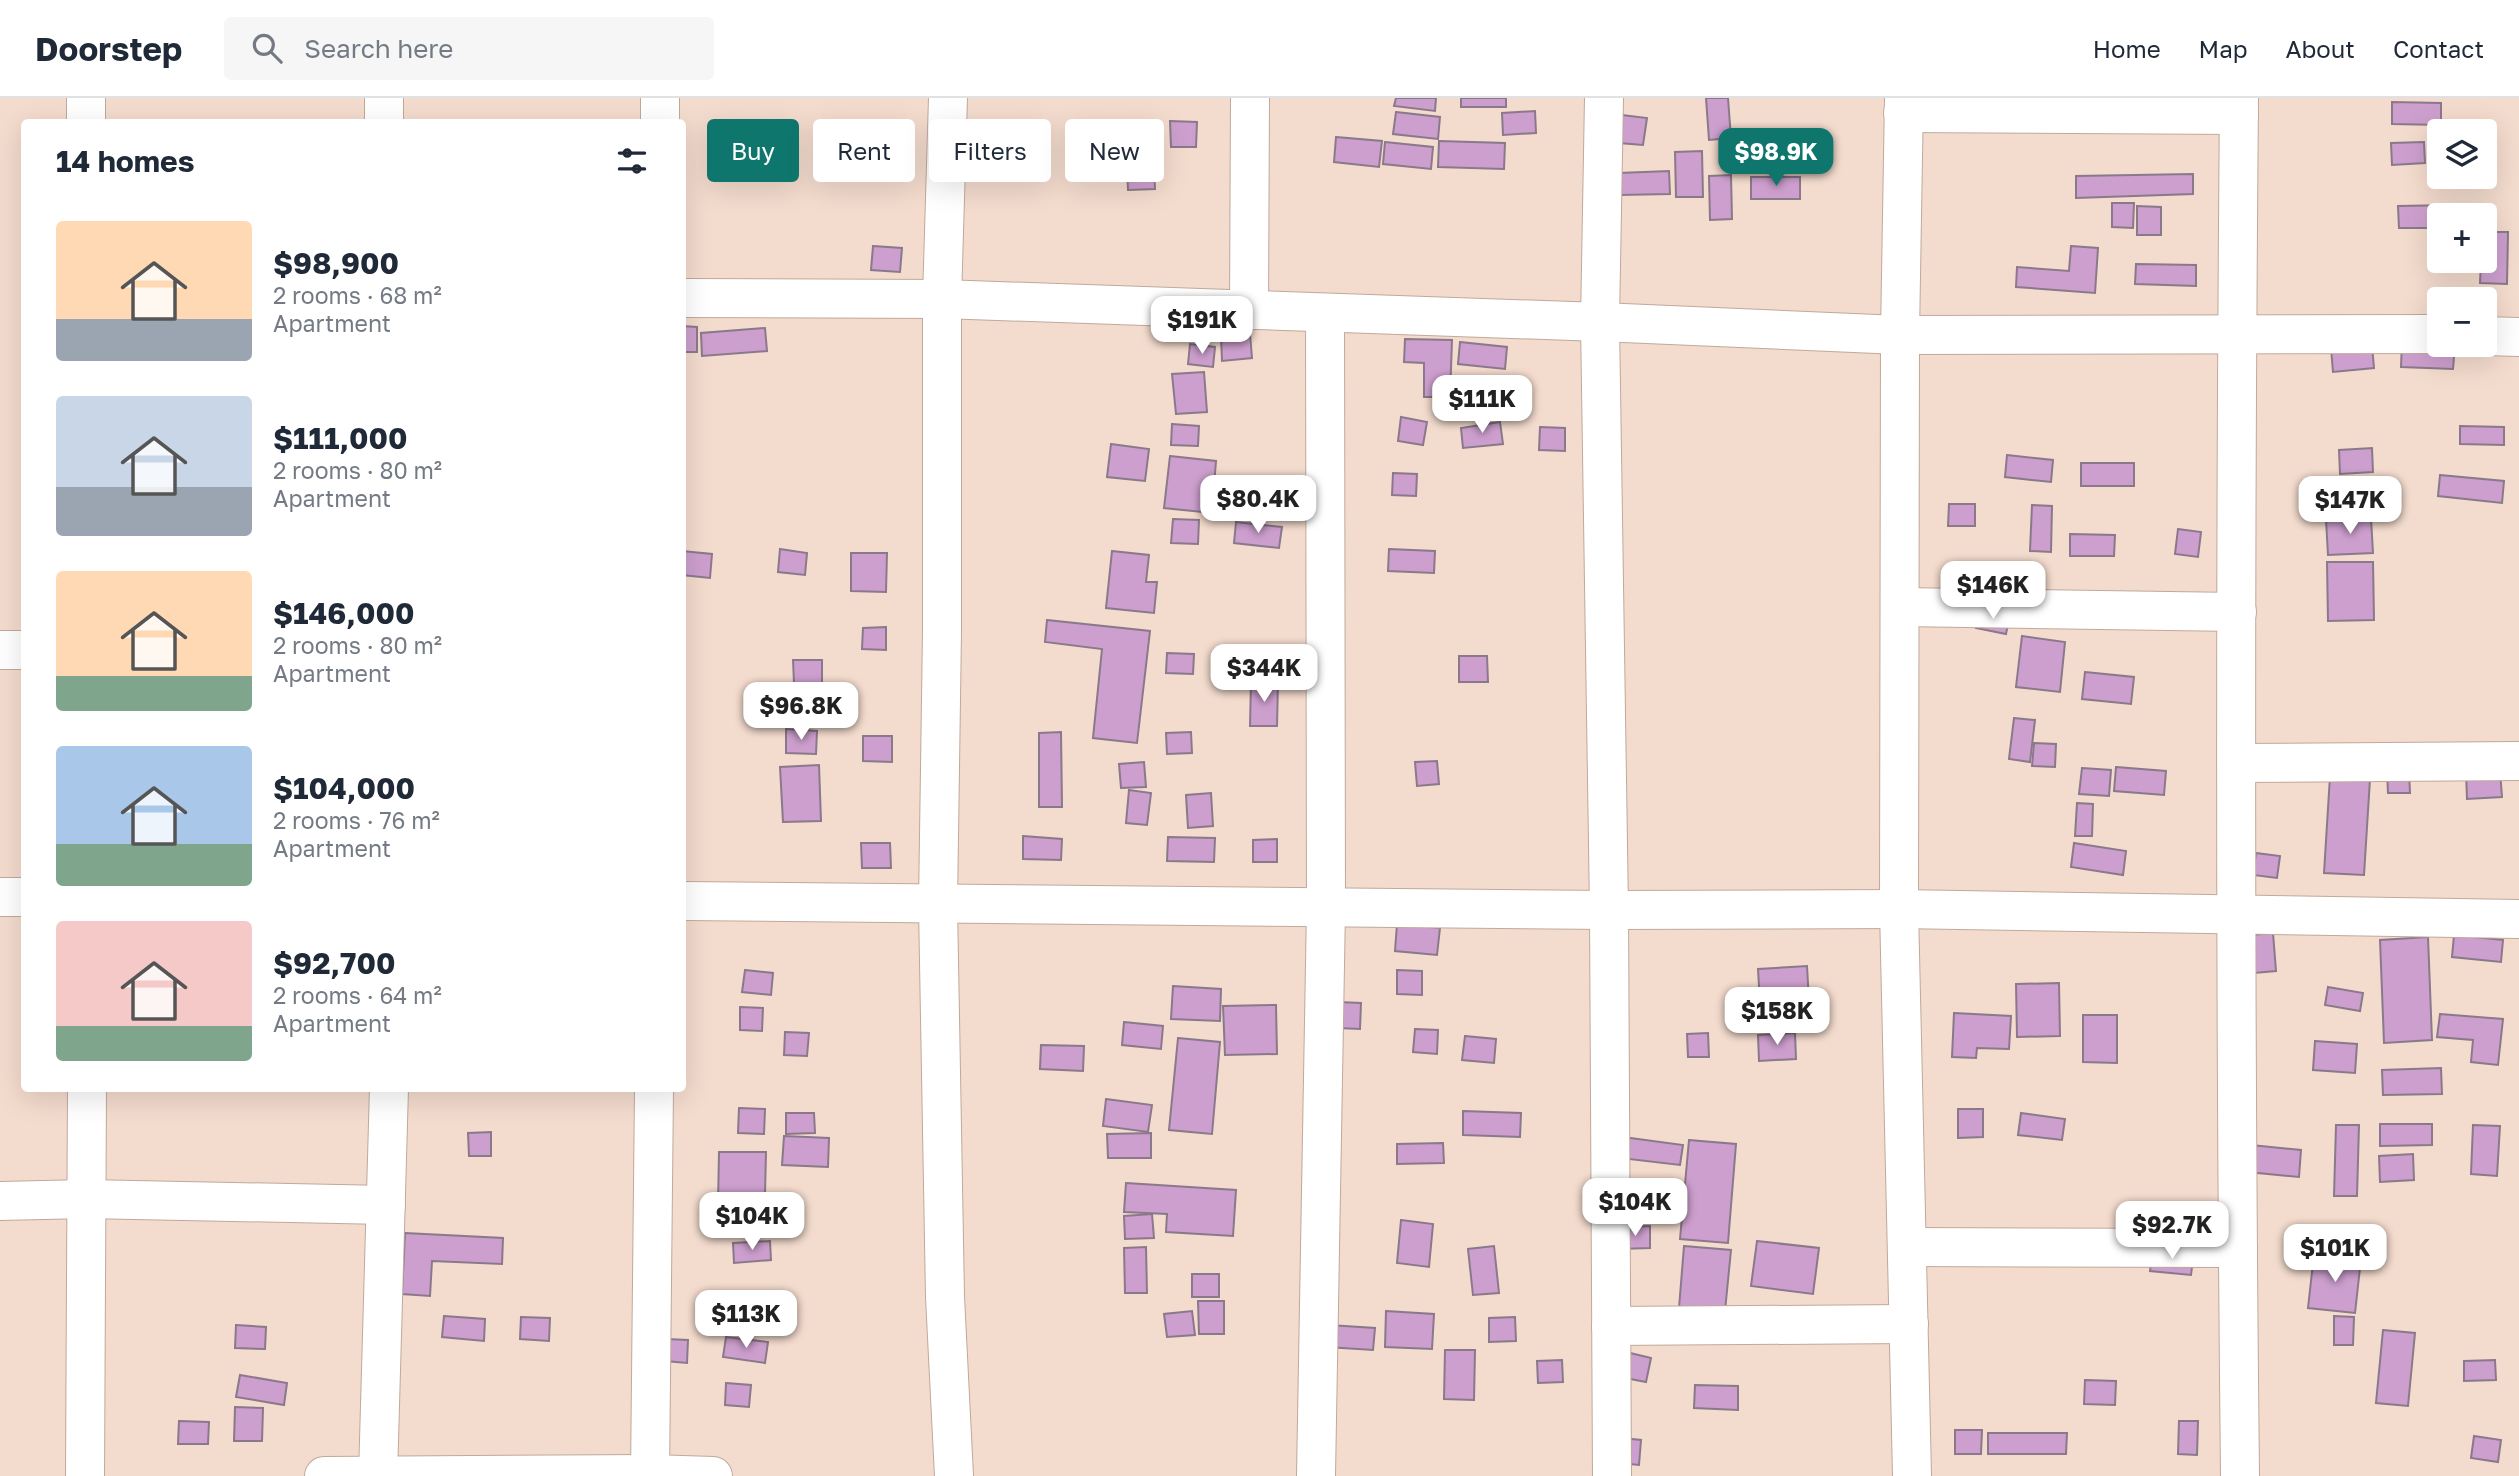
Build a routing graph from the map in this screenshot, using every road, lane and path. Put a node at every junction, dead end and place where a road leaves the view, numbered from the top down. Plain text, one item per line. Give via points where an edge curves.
1 (86, 98) edge
2 (384, 98) edge
3 (660, 98) edge
4 (948, 98) edge
5 (1251, 98) edge
6 (1605, 98) edge
7 (1904, 105) edge
8 (2239, 106) edge
9 (86, 119) edge
10 (384, 119) edge
11 (660, 119) edge
12 (686, 298) edge
13 (943, 299) junction
14 (1248, 310) junction
15 (1325, 313) junction
16 (1600, 322) junction
17 (2236, 333) junction
18 (2427, 334) edge
19 (1900, 335) junction
20 (2497, 336) edge
21 (2519, 337) edge
22 (1900, 607) junction
23 (2237, 612) junction
24 (0, 650) edge
25 (21, 650) edge
26 (2519, 761) edge
27 (2237, 763) junction
28 (0, 897) edge
29 (21, 897) edge
30 (686, 901) edge
31 (938, 905) junction
32 (1326, 908) junction
33 (1899, 909) junction
34 (1609, 910) junction
35 (2237, 915) junction
36 (2519, 919) edge
37 (87, 1092) edge
38 (389, 1092) edge
39 (654, 1092) edge
40 (86, 1199) junction
41 (0, 1201) edge
42 (386, 1205) junction
43 (1907, 1247) junction
44 (2238, 1248) junction
45 (1909, 1324) junction
46 (1611, 1326) junction
47 (378, 1475) edge
48 (650, 1475) edge
49 (85, 1476) edge
50 (324, 1476) edge
51 (713, 1476) edge
52 (954, 1476) edge
53 (1316, 1476) edge
54 (1612, 1476) edge
55 (1912, 1476) edge
56 (2240, 1476) edge

1 - 9 street
2 - 10 street
3 - 11 street
4 - 13 street
5 - 14 street
6 - 16 street
7 - 8 street
7 - 19 street
8 - 17 street
12 - 13 street
13 - 14 street
13 - 31 street
14 - 15 street
15 - 16 street
15 - 32 street
16 - 19 street
16 - 34 street
17 - 18 street
17 - 19 street
17 - 23 street
19 - 22 street
20 - 21 street
22 - 23 street
22 - 33 street
23 - 27 street
24 - 25 street
26 - 27 street
27 - 35 street
28 - 29 street
30 - 31 street
31 - 32 street
31 - 52 street via 945,1297
32 - 34 street
32 - 53 street
33 - 34 street
33 - 35 street
33 - 43 street
34 - 46 street
35 - 36 street
35 - 44 street
37 - 40 street
38 - 42 street
39 - 48 street
40 - 41 street
40 - 42 street
40 - 49 street
42 - 47 street
43 - 44 street
43 - 45 street
44 - 56 street
45 - 46 street
45 - 55 street
46 - 54 street
47 - 48 street
47 - 50 street
48 - 51 street

